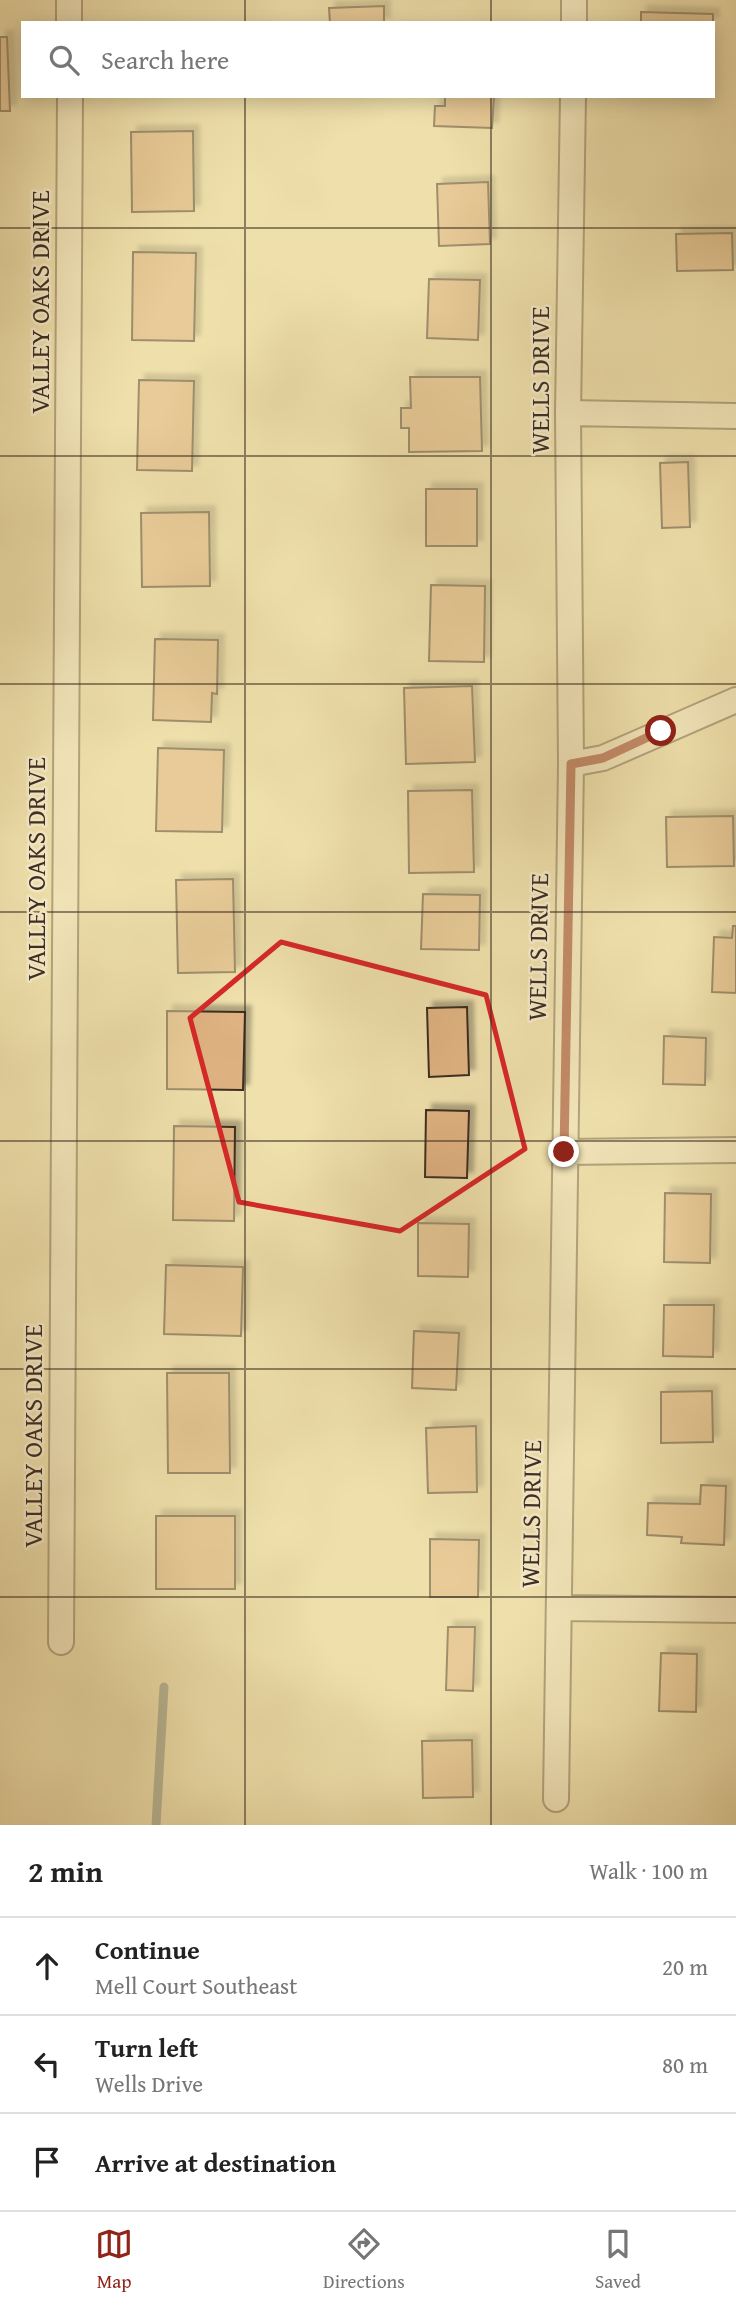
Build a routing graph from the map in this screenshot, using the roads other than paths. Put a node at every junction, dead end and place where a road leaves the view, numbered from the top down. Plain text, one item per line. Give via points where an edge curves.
1 (69, 0) edge
2 (574, 0) edge
3 (69, 21) edge
4 (574, 21) edge
5 (70, 98) edge
6 (573, 98) edge
7 (568, 413) junction
8 (736, 416) edge
9 (736, 699) edge
10 (571, 764) junction
11 (736, 1150) edge
12 (564, 1152) junction
13 (560, 1608) junction
14 (736, 1610) edge
15 (61, 1642) dead end
16 (556, 1799) dead end

1 - 3 street
2 - 4 street
5 - 15 street, VALLEY OAKS DRIVE
6 - 7 street, WELLS DRIVE
7 - 8 street
7 - 10 street, WELLS DRIVE
9 - 10 street via 603,758
10 - 12 street, WELLS DRIVE
11 - 12 street
12 - 13 street, WELLS DRIVE
13 - 14 street
13 - 16 street, WELLS DRIVE

